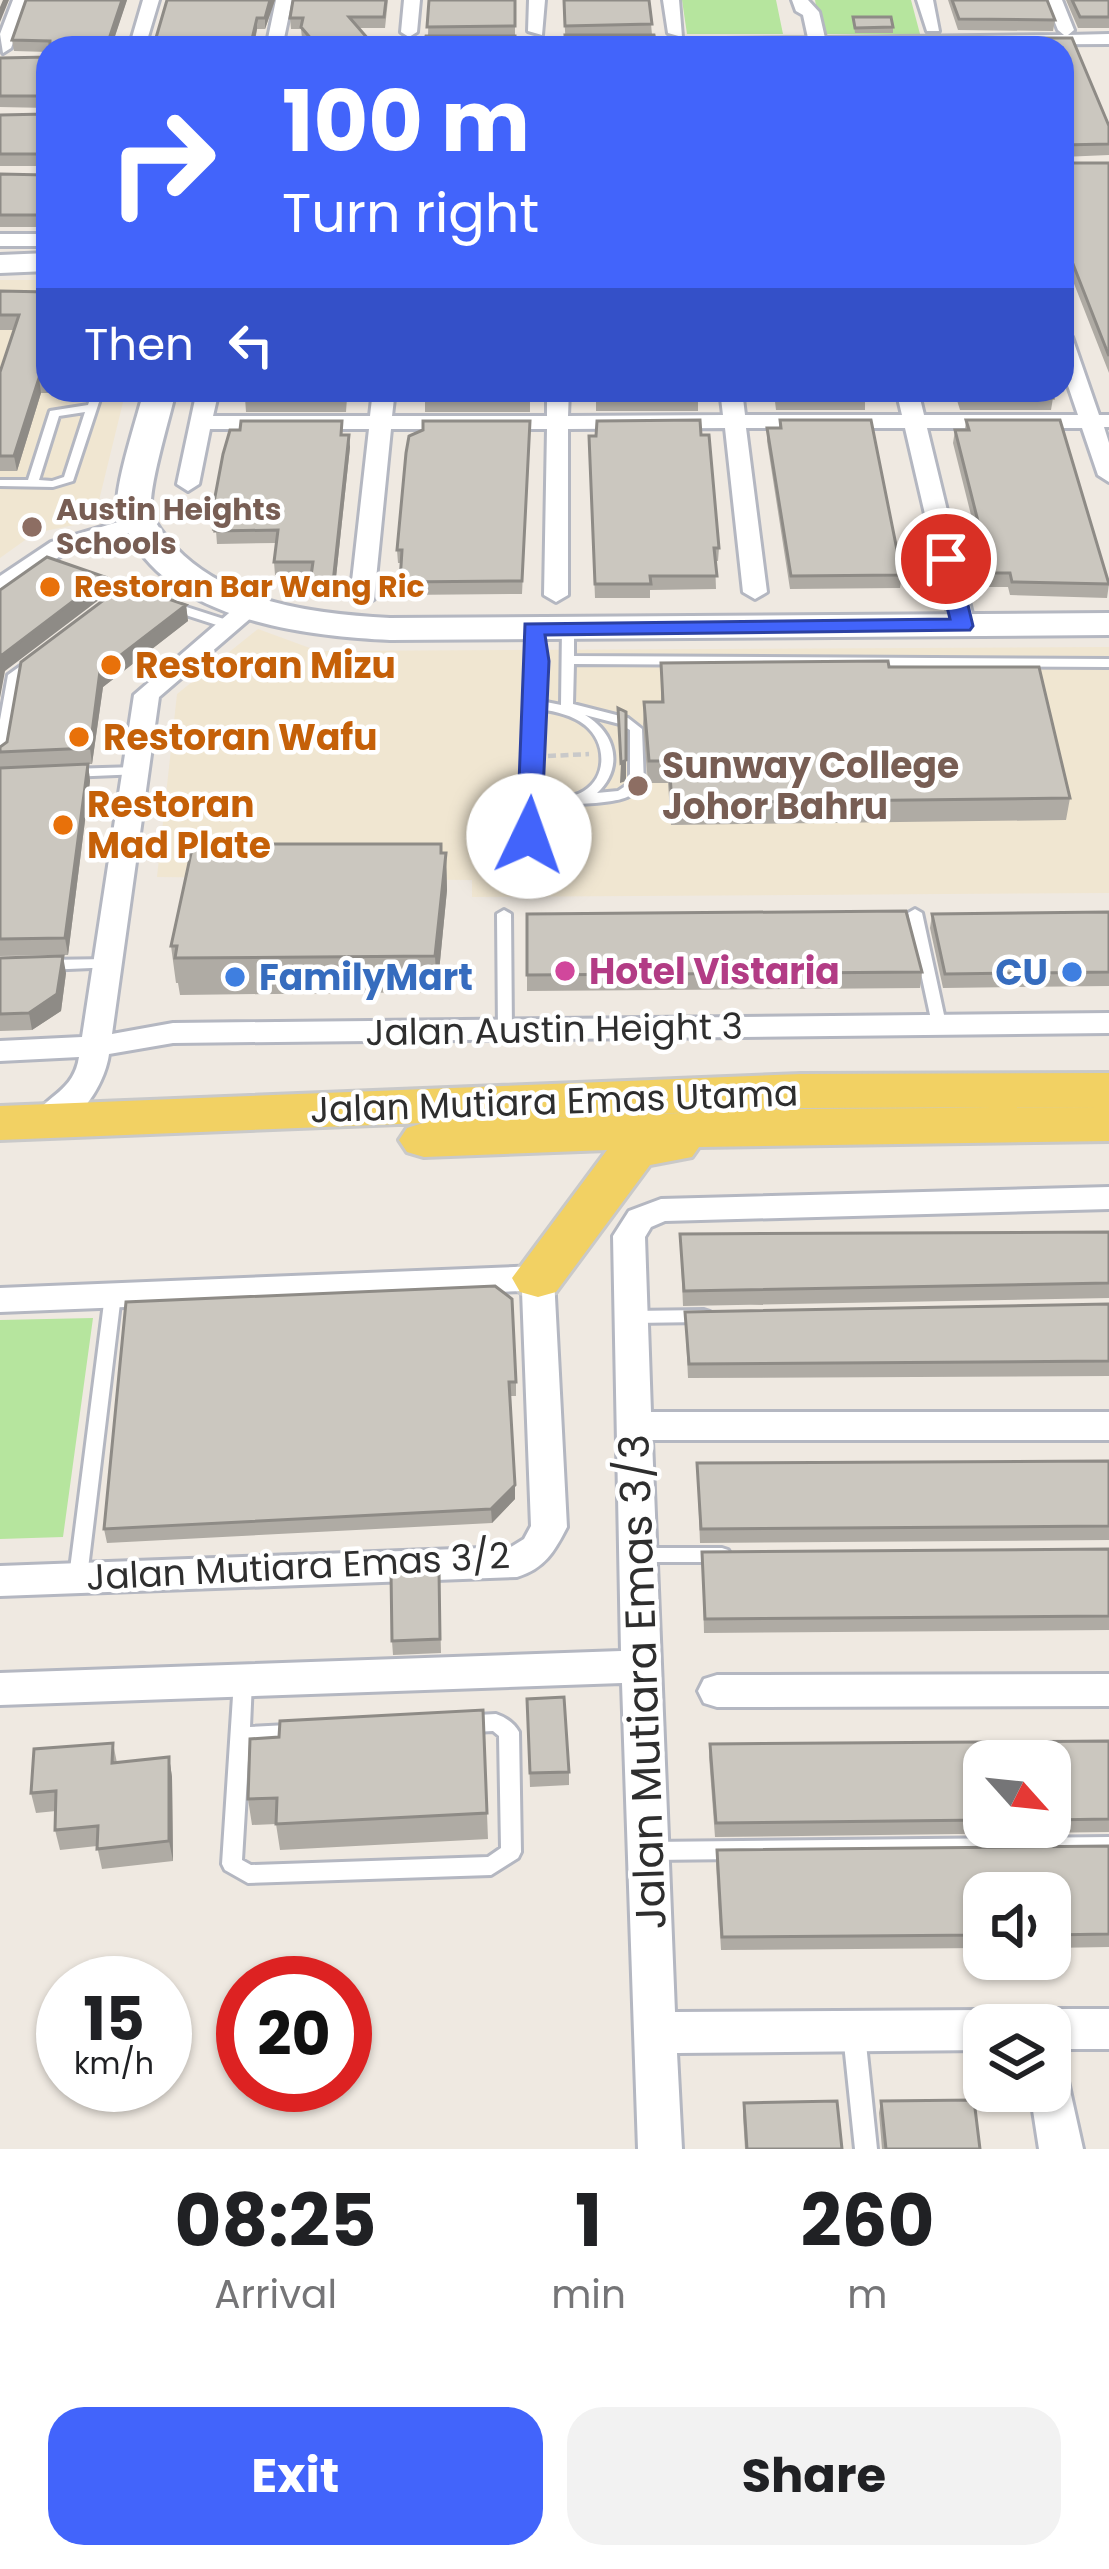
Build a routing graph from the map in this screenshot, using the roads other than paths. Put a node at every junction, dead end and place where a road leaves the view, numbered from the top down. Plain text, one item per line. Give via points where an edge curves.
1 (21, 0) edge
2 (152, 0) edge
3 (284, 0) edge
4 (412, 0) edge
5 (537, 0) edge
6 (671, 0) edge
7 (926, 0) edge
8 (1054, 0) edge
9 (801, 4) edge
10 (933, 28) dead end
11 (1066, 30) dead end
12 (409, 32) dead end
13 (676, 33) dead end
14 (141, 36) edge
15 (277, 36) edge
16 (539, 36) edge
17 (808, 36) edge
18 (1074, 39) edge
19 (1109, 39) edge
20 (1074, 50) edge
21 (1109, 50) edge
22 (6, 56) edge
23 (0, 240) edge
24 (36, 240) edge
25 (0, 260) edge
26 (36, 262) edge
27 (1074, 364) edge
28 (94, 402) edge
29 (157, 402) edge
30 (205, 402) edge
31 (383, 402) edge
32 (558, 402) edge
33 (733, 402) edge
34 (910, 402) edge
35 (92, 408) junction
36 (735, 421) junction
37 (914, 421) junction
38 (1100, 421) edge
39 (558, 422) junction
40 (201, 423) junction
41 (381, 423) junction
42 (1109, 476) edge
43 (0, 483) edge
44 (32, 484) junction
45 (188, 484) dead end
46 (138, 523) junction
47 (0, 587) edge
48 (755, 592) dead end
49 (146, 597) edge
50 (362, 599) dead end
51 (238, 615) junction
52 (1109, 625) edge
53 (962, 626) junction
54 (556, 628) junction
55 (52, 647) edge
56 (1109, 663) edge
57 (535, 704) junction
58 (567, 706) junction
59 (0, 758) edge
60 (136, 771) junction
61 (45, 774) edge
62 (531, 798) junction
63 (585, 798) junction
64 (527, 872) dead end
65 (916, 913) dead end
66 (503, 914) dead end
67 (110, 964) junction
68 (22, 966) edge
69 (1109, 1023) edge
70 (939, 1024) junction
71 (505, 1030) junction
72 (98, 1046) junction
73 (0, 1051) edge
74 (1109, 1090) edge
75 (22, 1122) edge
76 (1109, 1124) edge
77 (790, 1126) junction
78 (0, 1155) edge
79 (1109, 1198) edge
80 (538, 1278) junction
81 (113, 1295) junction
82 (0, 1300) edge
83 (727, 1315) edge
84 (631, 1317) junction
85 (634, 1426) junction
86 (1109, 1426) edge
87 (637, 1555) junction
88 (732, 1555) edge
89 (78, 1577) junction
90 (0, 1582) edge
91 (640, 1666) junction
92 (243, 1681) junction
93 (0, 1689) edge
94 (1109, 1690) edge
95 (717, 1691) dead end
96 (240, 1736) junction
97 (1109, 1846) edge
98 (647, 1851) junction
99 (1071, 2029) edge
100 (1109, 2029) edge
101 (963, 2030) edge
102 (854, 2031) junction
103 (655, 2033) junction
104 (1055, 2112) edge
105 (660, 2149) edge
106 (866, 2149) edge
107 (1061, 2149) edge

1 - 22 street
2 - 14 street
3 - 15 street
4 - 12 street
5 - 16 street
6 - 13 street
7 - 10 street
8 - 11 street
9 - 17 street via 796,13
18 - 19 street
20 - 21 street
23 - 24 street
25 - 26 street
27 - 38 street
28 - 35 lane
29 - 46 street via 134,509
30 - 40 street
31 - 41 street
32 - 39 street
33 - 36 street
34 - 37 street
35 - 44 lane via 69,479
35 - 44 lane via 54,413
36 - 37 street
36 - 39 street
36 - 48 street
37 - 38 street
37 - 53 street
38 - 42 street
39 - 41 street
39 - 54 street
40 - 41 street
40 - 45 street
41 - 50 street
43 - 44 lane
46 - 47 street via 59,547 49,563
46 - 51 street via 183,573
49 - 51 lane
51 - 54 street via 328,627
51 - 60 street via 146,695
52 - 53 street
53 - 54 street
54 - 56 lane
54 - 57 lane
54 - 58 lane
55 - 59 lane via 14,675
57 - 58 lane
57 - 62 lane
58 - 63 lane via 586,717 608,754 606,776
58 - 63 lane via 636,729 637,784 621,795
60 - 61 lane
60 - 67 street
62 - 63 lane
62 - 64 lane
65 - 70 lane
66 - 71 lane
67 - 68 lane
67 - 72 street
69 - 70 street, Jalan Austin Height 3
70 - 71 street, Jalan Austin Height 3
71 - 72 street, Jalan Austin Height 3 via 173,1033
72 - 73 street, Jalan Austin Height 3
72 - 75 street via 91,1076 73,1100
74 - 75 main road, Jalan Mutiara Emas Utama via 778,1092
76 - 77 main road, Jalan Mutiara Emas Utama
77 - 78 main road, Jalan Mutiara Emas Utama
77 - 80 main road via 768,1141 635,1149
79 - 84 street, Jalan Mutiara Emas 3/3 via 661,1210 640,1219 629,1236
80 - 81 street
80 - 89 street, Jalan Mutiara Emas 3/2 via 549,1527 537,1550 517,1562
81 - 82 street
81 - 89 lane
83 - 84 lane
84 - 85 street, Jalan Mutiara Emas 3/3
85 - 86 street
85 - 87 street, Jalan Mutiara Emas 3/3
87 - 88 lane
87 - 91 street, Jalan Mutiara Emas 3/3
89 - 90 street, Jalan Mutiara Emas 3/2
91 - 92 street
91 - 98 street, Jalan Mutiara Emas 3/3
92 - 93 street
92 - 96 lane
94 - 95 street
96 - 96 lane via 232,1864 248,1874 491,1867 511,1852 505,1725
97 - 98 lane
98 - 103 street, Jalan Mutiara Emas 3/3
99 - 100 street
101 - 102 street
102 - 103 street
102 - 106 lane
103 - 105 street, Jalan Mutiara Emas 3/3
104 - 107 street

